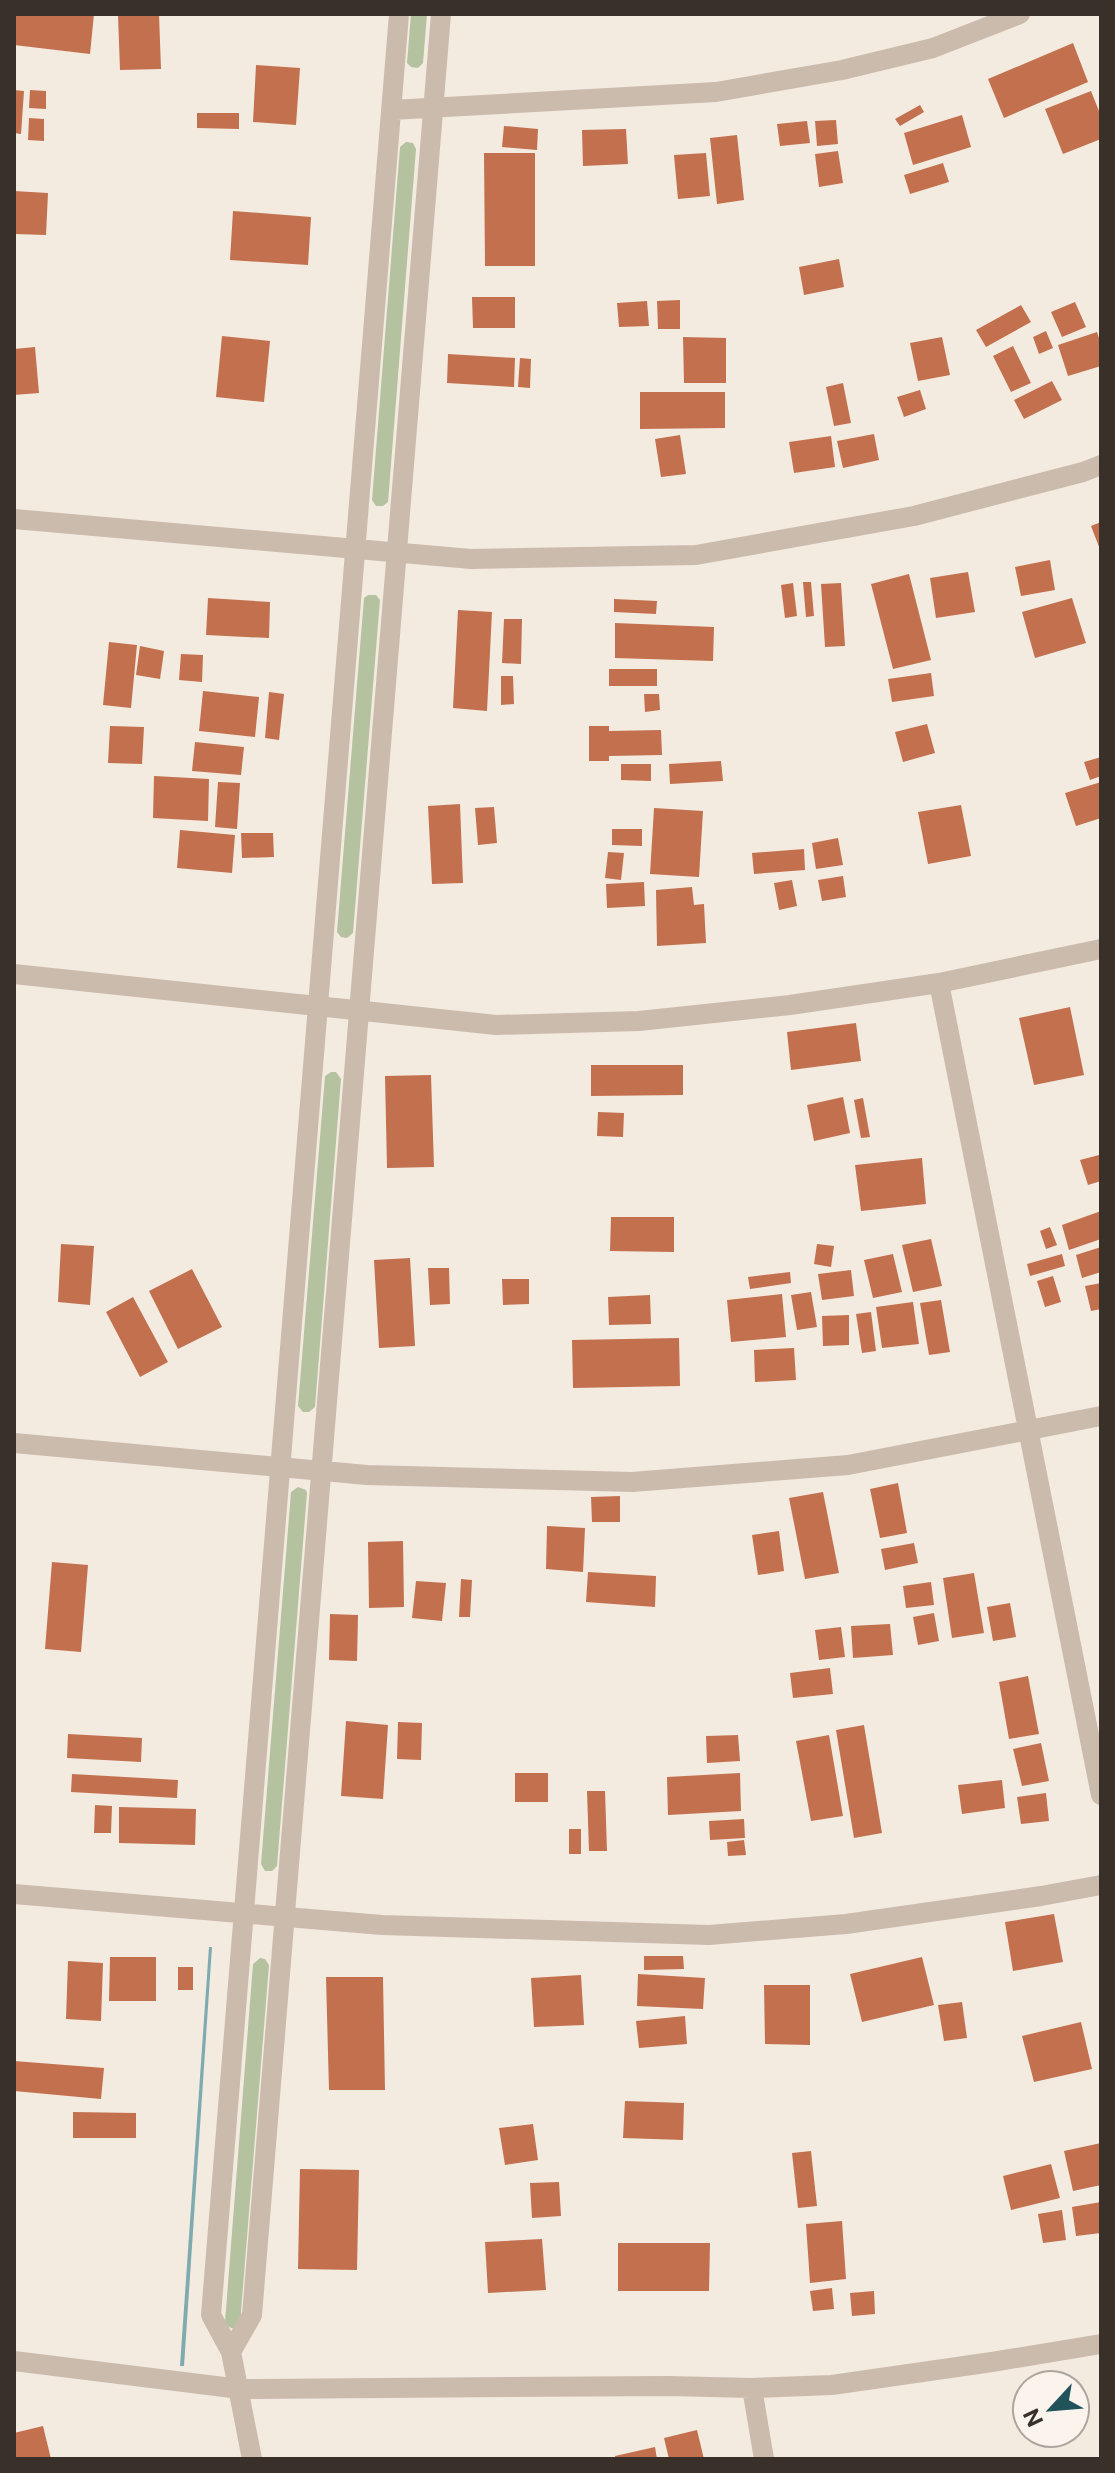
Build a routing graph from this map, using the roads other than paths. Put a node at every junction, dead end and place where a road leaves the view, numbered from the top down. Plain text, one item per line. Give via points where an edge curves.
1 (399, 14) edge
2 (441, 14) edge
3 (1020, 14) edge
4 (433, 109) junction
5 (391, 110) junction
6 (1101, 465) edge
7 (14, 519) edge
8 (355, 549) junction
9 (397, 553) junction
10 (1101, 949) edge
11 (14, 974) edge
12 (939, 983) junction
13 (318, 1006) junction
14 (360, 1010) junction
15 (1101, 1416) edge
16 (1029, 1429) junction
17 (14, 1443) edge
18 (280, 1467) junction
19 (322, 1471) junction
20 (1101, 1795) edge
21 (1101, 1885) edge
22 (14, 1894) edge
23 (243, 1913) junction
24 (285, 1917) junction
25 (1101, 2344) edge
26 (231, 2352) junction
27 (14, 2361) edge
28 (752, 2388) junction
29 (240, 2389) junction
30 (252, 2459) edge
31 (764, 2459) edge

1 - 5 street
2 - 4 street
3 - 4 street via 933,48 716,92
4 - 5 street
4 - 9 street
5 - 8 street
6 - 9 street via 914,516 696,555 471,559
7 - 8 street
8 - 9 street
8 - 13 street
9 - 14 street
10 - 12 street
11 - 13 street
12 - 14 street via 639,1021 496,1025
12 - 16 street
13 - 14 street
13 - 18 street
14 - 19 street
15 - 16 street
16 - 19 street via 848,1465 632,1482
16 - 20 street
17 - 18 street
18 - 19 street
18 - 23 street
19 - 24 street
21 - 24 street via 846,1924 709,1935
22 - 23 street
23 - 24 street
23 - 26 street via 211,2315
24 - 26 street via 252,2315
25 - 28 street via 832,2385
26 - 29 street
27 - 29 street
28 - 29 street
28 - 31 street
29 - 30 street

